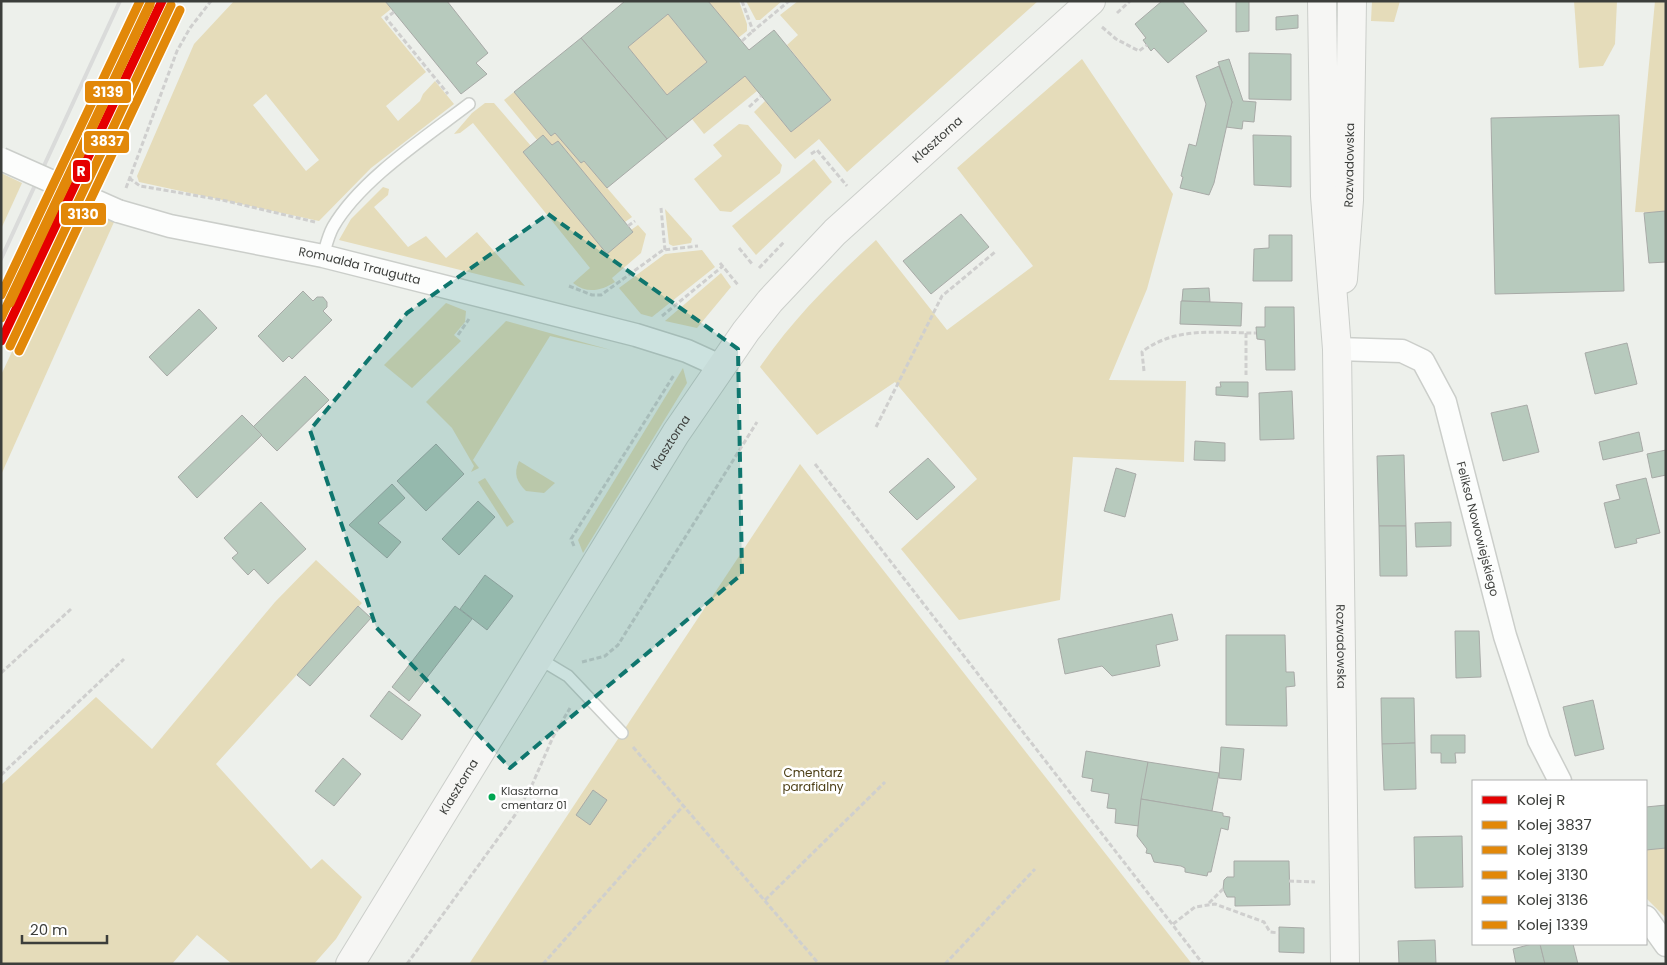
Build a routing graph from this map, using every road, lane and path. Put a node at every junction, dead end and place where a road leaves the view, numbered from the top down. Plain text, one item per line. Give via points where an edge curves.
1 (211, 1) edge
2 (742, 1) edge
3 (789, 1) edge
4 (1130, 1) edge
5 (1322, 1) edge
6 (1352, 1) edge
7 (1100, 11) edge
8 (394, 12) dead end
9 (1116, 14) dead end
10 (1102, 26) junction
11 (1097, 30) dead end
12 (753, 31) junction
13 (742, 41) dead end
14 (1146, 45) dead end
15 (761, 96) dead end
16 (465, 107) joint
17 (749, 107) dead end
18 (811, 154) dead end
19 (1, 159) edge
20 (847, 186) dead end
21 (660, 208) dead end
22 (635, 221) dead end
23 (628, 226) dead end
24 (332, 228) junction
25 (698, 246) dead end
26 (739, 248) dead end
27 (665, 250) junction
28 (995, 252) dead end
29 (323, 256) junction
30 (753, 265) dead end
31 (738, 285) dead end
32 (569, 286) dead end
33 (469, 316) dead end
34 (660, 318) dead end
35 (1246, 333) junction
36 (458, 334) dead end
37 (1256, 334) dead end
38 (1337, 339) junction
39 (720, 366) junction
40 (677, 369) dead end
41 (1144, 371) dead end
42 (1246, 375) dead end
43 (757, 422) dead end
44 (876, 427) dead end
45 (815, 464) dead end
46 (577, 554) dead end
47 (71, 609) dead end
48 (538, 658) junction
49 (124, 659) dead end
50 (562, 672) junction
51 (1, 673) edge
52 (576, 685) junction
53 (622, 733) joint
54 (1, 775) edge
55 (1559, 780) edge
56 (885, 782) dead end
57 (684, 805) junction
58 (1035, 869) dead end
59 (1289, 882) dead end
60 (1315, 882) dead end
61 (1223, 889) dead end
62 (765, 900) junction
63 (1208, 903) junction
64 (1647, 918) edge
65 (1173, 924) junction
66 (1279, 933) dead end
67 (1666, 945) edge
68 (350, 964) edge
69 (408, 964) edge
70 (543, 964) edge
71 (819, 964) edge
72 (945, 964) edge
73 (1203, 964) edge
74 (1345, 964) edge

1 - 24 path via 177,51 129,178 140,186 222,200
2 - 12 path
3 - 12 path
4 - 9 path
5 - 38 street, Rozwadowska via 1325,196
6 - 38 street, Rozwadowska via 1348,236
7 - 10 path
7 - 39 street, Klasztorna via 836,232 770,301
8 - 16 path via 386,18
10 - 11 path
10 - 14 path via 1116,39 1139,51
12 - 13 path
15 - 17 path
16 - 24 lane via 364,188
18 - 20 path via 817,150
19 - 29 street, Romualda Traugutta, bridge via 118,212 170,226
21 - 27 path
22 - 23 path
24 - 29 lane
25 - 27 path
26 - 30 path
27 - 32 path via 601,295
28 - 44 path via 942,296
29 - 39 street, Romualda Traugutta via 650,338
31 - 34 path via 722,265
33 - 36 path
35 - 37 path
35 - 41 path via 1195,332 1165,338 1142,352
35 - 42 path
38 - 55 street, Feliksa Nowowiejskiego via 1402,351 1423,361 1445,402 1505,636 1539,740
38 - 74 street, Rozwadowska
39 - 48 street, Klasztorna
40 - 46 path via 572,539
43 - 50 path via 618,645 605,656
45 - 65 path
47 - 51 path
48 - 50 lane
48 - 68 street, Klasztorna
49 - 54 path
50 - 52 lane
52 - 53 lane
52 - 69 path via 568,713 553,737 528,793
53 - 57 path
56 - 62 path
57 - 62 path
57 - 70 path
58 - 72 path
59 - 60 path
61 - 63 path
62 - 71 path
63 - 65 path via 1195,907
63 - 66 path via 1264,922 1270,932
64 - 67 street
65 - 73 path

